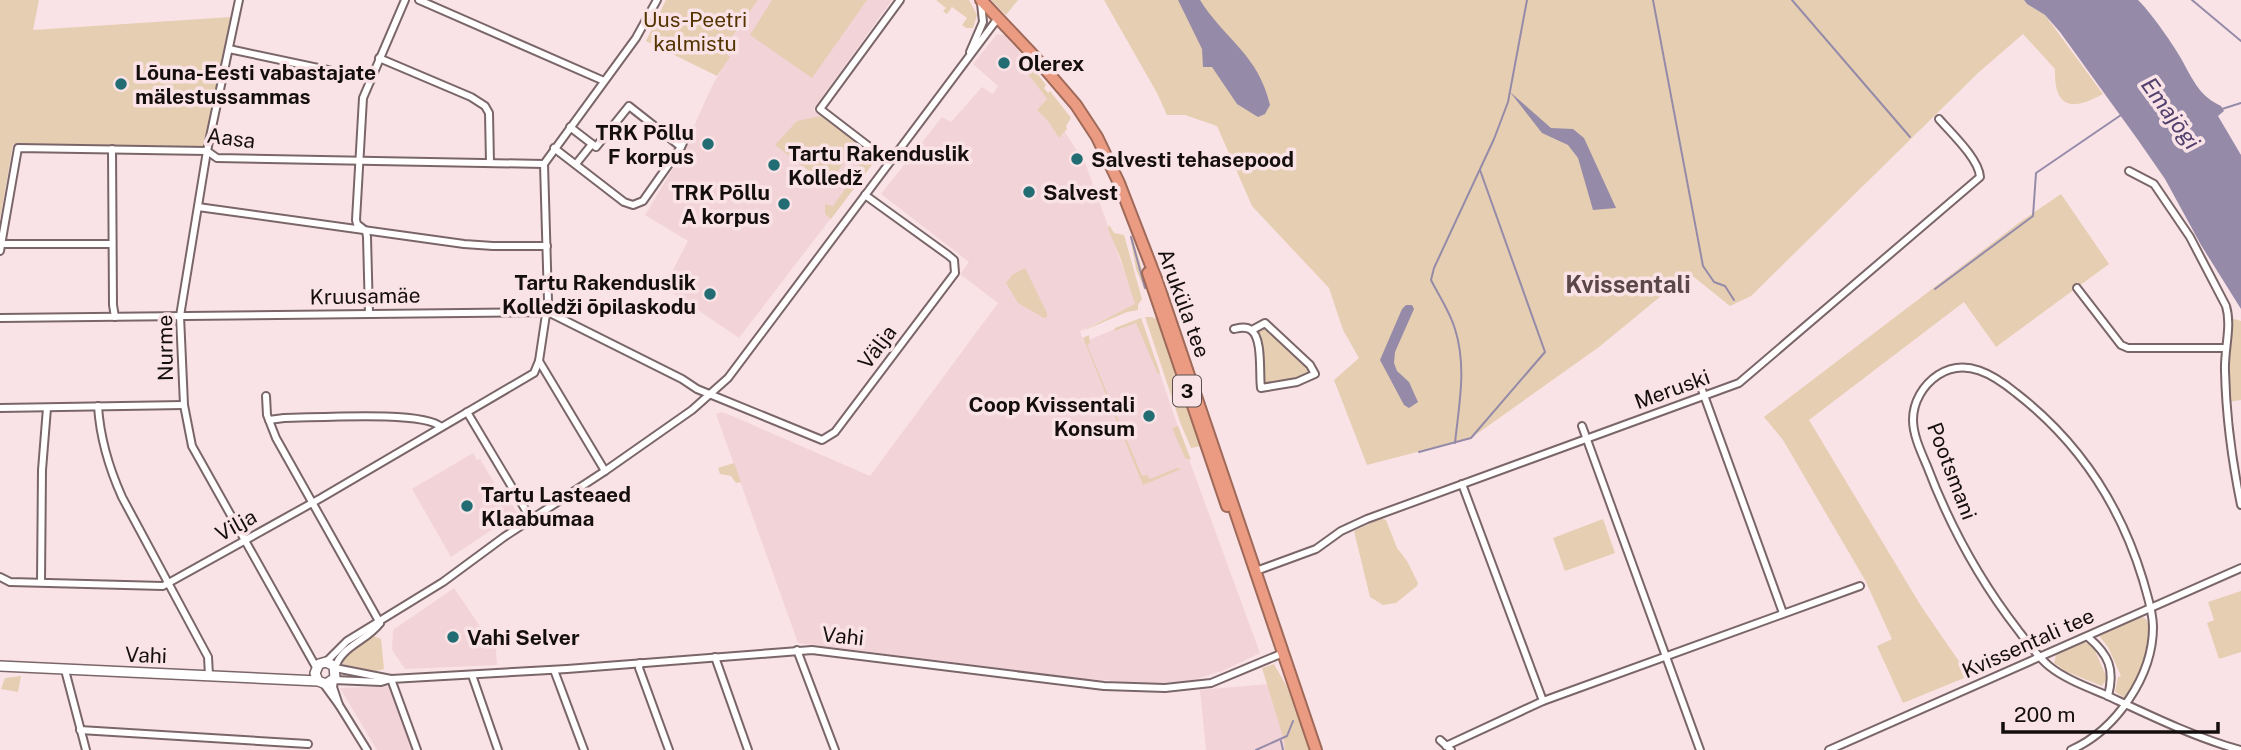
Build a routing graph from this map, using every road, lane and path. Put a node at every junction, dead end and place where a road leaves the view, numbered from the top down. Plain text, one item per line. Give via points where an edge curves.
1 (239, 0) edge
2 (405, 0) edge
3 (419, 0) edge
4 (657, 0) edge
5 (900, 0) edge
6 (980, 0) edge
7 (998, 18) junction
8 (229, 49) junction
9 (968, 57) junction
10 (379, 58) junction
11 (370, 79) junction
12 (604, 81) junction
13 (1939, 119) dead end
14 (570, 127) junction
15 (592, 144) junction
16 (554, 148) junction
17 (112, 149) junction
18 (207, 151) junction
19 (359, 161) junction
20 (889, 162) junction
21 (490, 163) junction
22 (544, 164) junction
23 (576, 164) junction
24 (2129, 171) dead end
25 (864, 195) junction
26 (198, 207) junction
27 (362, 228) junction
28 (112, 244) junction
29 (547, 246) junction
30 (1, 247) edge
31 (2077, 288) dead end
32 (546, 312) junction
33 (369, 314) junction
34 (180, 316) junction
35 (115, 317) junction
36 (0, 318) edge
37 (1234, 329) dead end
38 (1252, 330) junction
39 (2224, 348) junction
40 (539, 360) junction
41 (1701, 387) dead end
42 (710, 395) junction
43 (266, 396) dead end
44 (1705, 396) junction
45 (184, 405) junction
46 (98, 406) junction
47 (0, 408) edge
48 (47, 408) junction
49 (467, 412) junction
50 (1628, 414) dead end
51 (269, 421) junction
52 (1607, 422) dead end
53 (1631, 422) junction
54 (1581, 426) dead end
55 (441, 427) junction
56 (1610, 430) junction
57 (1586, 439) junction
58 (605, 471) junction
59 (1462, 484) junction
60 (312, 503) junction
61 (2241, 505) edge
62 (531, 519) junction
63 (245, 540) junction
64 (2241, 568) edge
65 (1256, 571) junction
66 (0, 577) edge
67 (41, 582) junction
68 (168, 583) junction
69 (1860, 586) dead end
70 (2150, 608) junction
71 (1783, 612) junction
72 (380, 623) junction
73 (2088, 637) junction
74 (797, 650) junction
75 (1283, 653) junction
76 (1665, 655) junction
77 (715, 657) junction
78 (2039, 657) junction
79 (326, 662) junction
80 (639, 663) junction
81 (0, 666) edge
82 (335, 668) junction
83 (316, 669) junction
84 (65, 670) junction
85 (554, 670) junction
86 (209, 675) junction
87 (472, 675) junction
88 (391, 679) junction
89 (291, 680) junction
90 (334, 680) junction
91 (321, 682) junction
92 (2108, 696) junction
93 (1543, 701) junction
94 (339, 705) junction
95 (2127, 705) junction
96 (80, 730) junction
97 (308, 744) dead end
98 (1445, 745) edge
99 (86, 750) edge
100 (367, 750) edge
101 (417, 750) edge
102 (498, 750) edge
103 (584, 750) edge
104 (669, 750) edge
105 (748, 750) edge
106 (835, 750) edge
107 (1316, 750) edge
108 (1700, 750) edge
109 (1829, 750) edge
110 (2071, 750) edge
111 (2240, 750) edge

1 - 8 street, Nurme
2 - 10 street
3 - 12 street
4 - 12 street
5 - 20 street via 820,110
6 - 7 highway, 3
6 - 9 street via 983,22
7 - 9 street
7 - 65 highway, Aruküla tee / 3 via 1084,116 1119,183 1160,287
8 - 11 street
8 - 18 street, Nurme
9 - 20 street
10 - 11 street
10 - 21 street via 485,106
11 - 19 street via 363,98
12 - 14 street
13 - 44 street, Meruski via 1973,159 1980,177 1744,379
14 - 15 street
14 - 16 street
15 - 23 street
15 - 23 street via 596,147 629,106 682,145 637,205 624,202
16 - 22 street
16 - 23 street
17 - 18 street, Aasa
17 - 28 street
17 - 30 street, Aasa via 18,148
18 - 19 street, Aasa via 217,158
18 - 26 street, Nurme
19 - 21 street, Aasa
19 - 27 street via 356,220
20 - 25 street
21 - 22 street, Aasa
22 - 29 street
24 - 39 street via 2154,184 2190,237 2226,306
25 - 42 street via 728,378
25 - 42 street, Välja via 954,260 955,273 835,432 815,439
26 - 27 street
26 - 34 street, Nurme
27 - 29 street via 474,245
27 - 33 street via 367,237
28 - 30 street
28 - 35 street
29 - 32 street
31 - 39 street via 2115,340 2128,348
32 - 33 street, Kruusamäe
32 - 40 street
32 - 42 street, Kruusamäe
33 - 34 street, Kruusamäe
34 - 35 street, Kruusamäe
34 - 45 street, Nurme
35 - 36 street, Kruusamäe
37 - 38 street
38 - 38 street via 1265,323 1315,374 1261,388 1259,351
39 - 61 street via 2228,431
40 - 49 street, Vilja via 534,373
40 - 58 street
41 - 44 street
42 - 58 street
43 - 51 street
44 - 53 street, Meruski
44 - 71 street
45 - 46 street
45 - 63 street, Nurme via 192,446
46 - 48 street
46 - 68 street via 111,472
47 - 48 street
48 - 67 street
49 - 55 street, Vilja
49 - 62 street
50 - 53 street
51 - 55 street via 400,417 431,420
51 - 60 street
52 - 56 street
53 - 56 street, Meruski
54 - 57 street
55 - 60 street, Vilja
56 - 57 street, Meruski
57 - 59 street, Meruski
57 - 76 street
58 - 62 street
59 - 65 street, Meruski via 1367,519 1316,549
59 - 93 street
60 - 63 street, Vilja
60 - 72 street
62 - 72 street
63 - 68 street, Vilja
63 - 83 street, Nurme
64 - 70 street, Kvissentali tee
65 - 75 highway, Aruküla tee / 3
66 - 67 street, Vilja via 10,582
67 - 68 street, Vilja via 144,587
68 - 86 street via 208,657
69 - 71 street
70 - 73 street, Kvissentali tee
70 - 78 street, Pootsmani via 2116,513 2087,464 2063,435 1988,373 1957,368 1944,372 1922,390 1915,405 1913,423 1921,452 1958,536 2008,618
70 - 95 street, Pootsmani via 2152,644
71 - 76 street
72 - 79 street via 347,641
72 - 82 street via 343,653
73 - 78 street, Kvissentali tee
73 - 92 street via 2112,670
74 - 75 street, Vahi via 1104,686 1165,688 1211,683
74 - 77 street, Vahi
74 - 106 street
75 - 107 highway, Aruküla tee / 3
76 - 93 street
76 - 108 street
77 - 80 street, Vahi
77 - 105 street
78 - 92 street, Pootsmani via 2060,674
78 - 109 street, Kvissentali tee
79 - 82 street
79 - 83 street
80 - 85 street, Vahi
80 - 104 street
81 - 84 street, Vahi
82 - 88 street, Vahi
82 - 90 street
83 - 89 street, Vahi
83 - 91 street
84 - 86 street, Vahi
84 - 96 street
85 - 87 street, Vahi
85 - 103 street
86 - 89 street, Vahi
87 - 88 street, Vahi
87 - 102 street
88 - 90 street, Vahi
88 - 101 street
89 - 91 street, Vahi
90 - 91 street
90 - 94 street
91 - 94 street
92 - 95 street, Pootsmani
93 - 98 street
94 - 100 street
95 - 110 street via 2101,731
95 - 111 street, Pootsmani
96 - 97 street
96 - 99 street

